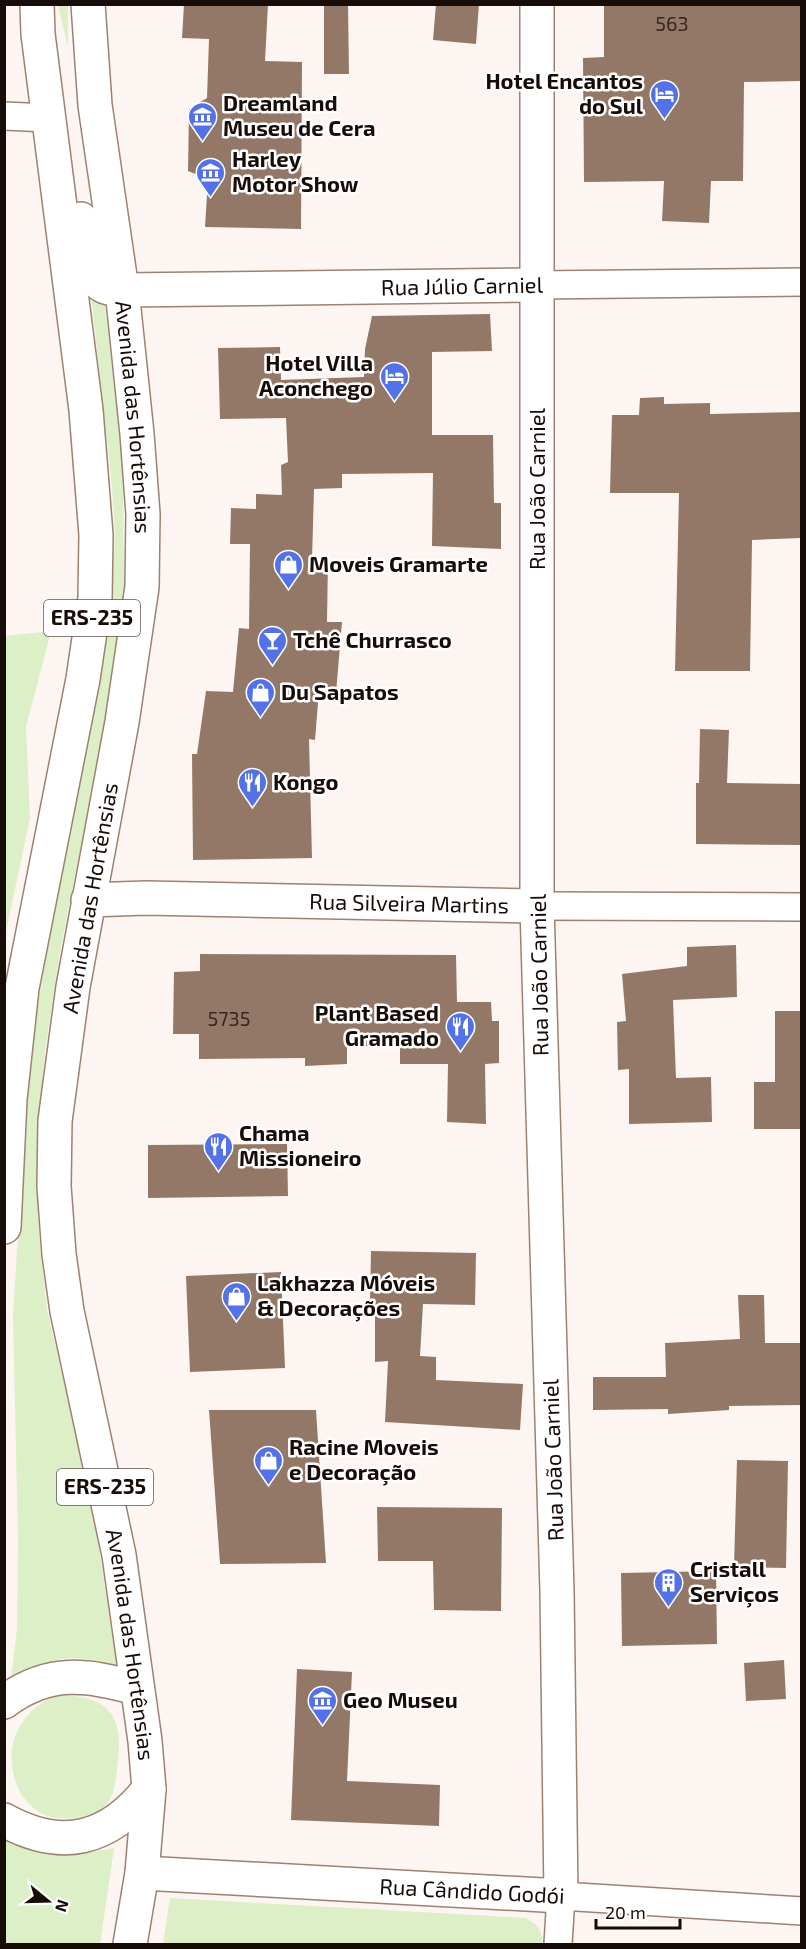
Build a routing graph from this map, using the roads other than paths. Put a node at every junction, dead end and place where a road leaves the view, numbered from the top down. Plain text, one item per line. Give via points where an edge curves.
1 (88, 4) edge
2 (537, 4) edge
3 (37, 19) edge
4 (4, 116) edge
5 (48, 118) junction
6 (801, 282) edge
7 (537, 285) junction
8 (122, 290) junction
9 (88, 900) junction
10 (537, 906) junction
11 (801, 907) edge
12 (4, 1227) edge
13 (137, 1688) junction
14 (4, 1702) edge
15 (148, 1789) junction
16 (4, 1820) edge
17 (142, 1873) junction
18 (561, 1896) junction
19 (801, 1911) edge
20 (130, 1944) edge
21 (558, 1944) edge

1 - 8 main road, Avenida das Hortênsias / ERS-235 via 95,105
2 - 7 main road, Rua João Carniel
3 - 5 main road, Avenida das Hortênsias / ERS-235
3 - 8 main road via 60,102 86,256 95,279 104,286
4 - 5 street
5 - 12 main road, Avenida das Hortênsias / ERS-235 via 86,410 96,535 95,598 81,691 22,988 10,1099
6 - 7 street, Rua Júlio Carniel
7 - 8 main road, Rua Júlio Carniel
7 - 10 main road, Rua João Carniel
8 - 9 main road, Avenida das Hortênsias / ERS-235 via 137,435 141,587 133,661
9 - 10 main road, Rua Silveira Martins
9 - 13 main road, Avenida das Hortênsias / ERS-235 via 55,1121 54,1186 67,1311 119,1555
10 - 11 street, Rua Silveira Martins
10 - 18 main road, Rua João Carniel
13 - 14 main road via 82,1676 60,1677 38,1682
13 - 15 main road, Avenida das Hortênsias / ERS-235
15 - 16 main road via 116,1823 71,1838 47,1838
15 - 17 main road, ERS-235
17 - 18 main road, Rua Cândido Godói
17 - 20 main road, ERS-235
18 - 19 street, Rua Cândido Godói
18 - 21 street, Rua João Carniel

